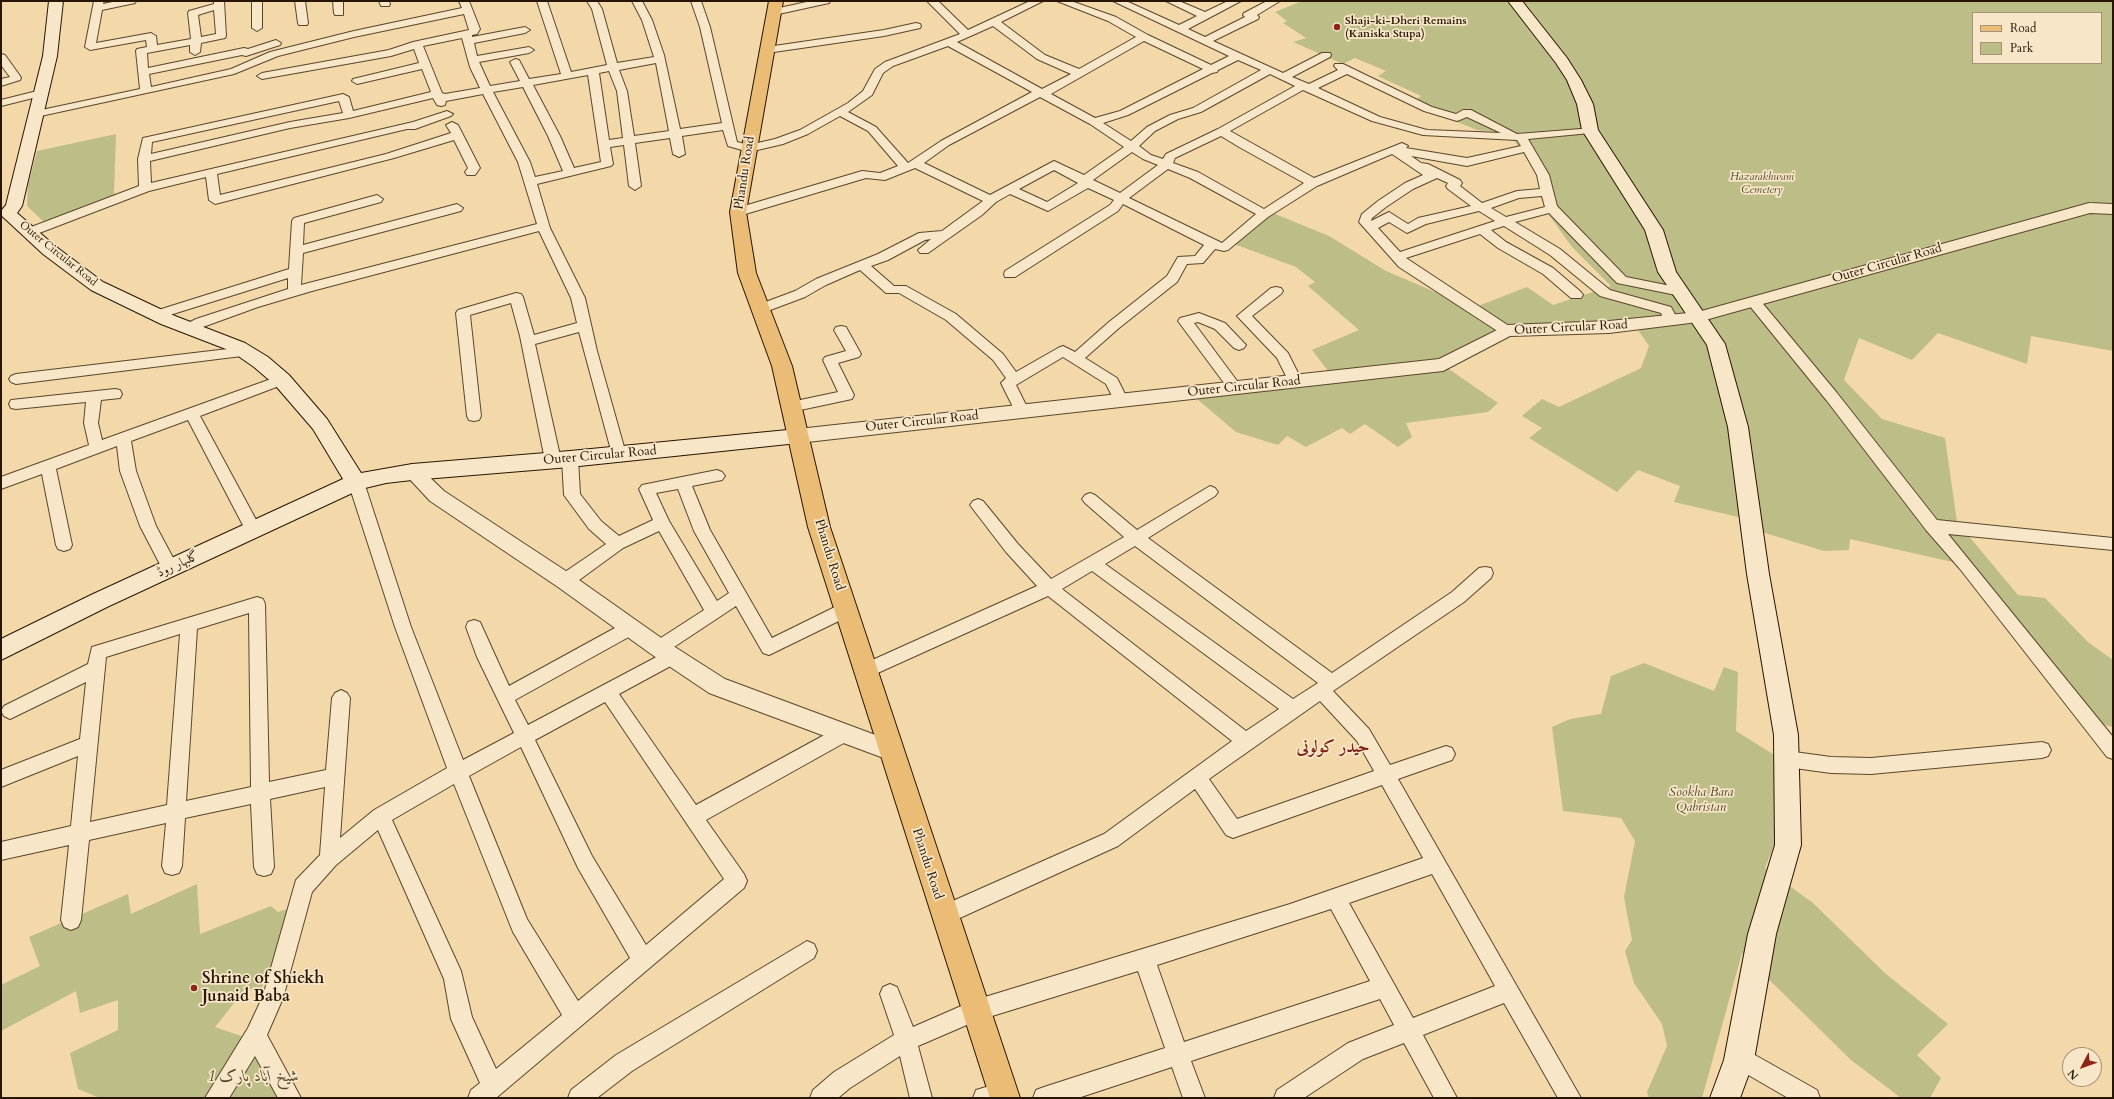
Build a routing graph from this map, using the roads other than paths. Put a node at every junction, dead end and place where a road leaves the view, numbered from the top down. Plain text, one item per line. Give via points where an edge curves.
1 (56, 1) edge
2 (131, 1) edge
3 (257, 1) edge
4 (300, 1) edge
5 (338, 1) edge
6 (542, 1) edge
7 (592, 1) edge
8 (637, 1) edge
9 (696, 1) edge
10 (825, 1) edge
11 (932, 1) edge
12 (1013, 1) edge
13 (1038, 1) edge
14 (1062, 1) edge
15 (1118, 1) edge
16 (1171, 1) edge
17 (1236, 1) edge
18 (1275, 1) edge
19 (1515, 1) edge
20 (99, 4) edge
21 (219, 4) edge
22 (466, 6) edge
23 (775, 6) edge
24 (1023, 7) junction
25 (339, 13) dead end
26 (1205, 16) junction
27 (994, 22) junction
28 (303, 23) dead end
29 (916, 26) dead end
30 (257, 28) dead end
31 (1180, 29) junction
32 (525, 30) dead end
33 (967, 34) junction
34 (1144, 36) junction
35 (467, 37) junction
36 (196, 41) junction
37 (1204, 41) junction
38 (949, 42) junction
39 (316, 43) junction
40 (417, 44) junction
41 (152, 49) junction
42 (529, 50) dead end
43 (767, 50) junction
44 (1326, 55) dead end
45 (1237, 56) junction
46 (1, 57) edge
47 (660, 59) junction
48 (474, 60) junction
49 (194, 61) junction
50 (515, 62) dead end
51 (425, 65) junction
52 (613, 67) junction
53 (1213, 70) junction
54 (593, 71) junction
55 (1268, 71) junction
56 (144, 72) junction
57 (1080, 74) junction
58 (262, 76) dead end
59 (567, 76) junction
60 (1283, 77) junction
61 (357, 81) dead end
62 (1, 82) edge
63 (526, 83) junction
64 (1305, 87) junction
65 (487, 90) junction
66 (146, 91) junction
67 (41, 93) junction
68 (1042, 93) junction
69 (436, 94) junction
70 (1, 103) edge
71 (840, 112) junction
72 (36, 114) junction
73 (446, 114) junction
74 (349, 115) junction
75 (1094, 122) junction
76 (727, 126) junction
77 (1590, 130) junction
78 (1222, 131) junction
79 (675, 133) junction
80 (1427, 134) junction
81 (457, 135) junction
82 (1519, 136) junction
83 (628, 140) junction
84 (604, 144) junction
85 (1132, 147) junction
86 (1528, 148) junction
87 (749, 149) junction
88 (1394, 150) junction
89 (679, 154) dead end
90 (144, 159) junction
91 (1167, 164) junction
92 (911, 166) junction
93 (211, 172) junction
94 (471, 172) dead end
95 (570, 173) junction
96 (1085, 180) junction
97 (530, 182) junction
98 (1313, 183) junction
99 (636, 186) dead end
100 (145, 188) junction
101 (1010, 189) junction
102 (1547, 192) junction
103 (992, 198) junction
104 (1120, 198) junction
105 (377, 199) dead end
106 (1481, 207) junction
107 (457, 208) dead end
108 (1553, 209) junction
109 (2113, 209) edge
110 (5, 212) edge
111 (738, 212) junction
112 (1264, 214) junction
113 (1506, 222) junction
114 (543, 226) junction
115 (1370, 228) junction
116 (1483, 230) junction
117 (30, 232) junction
118 (946, 235) junction
119 (1212, 244) junction
120 (924, 250) dead end
121 (296, 252) junction
122 (1397, 256) junction
123 (862, 265) junction
124 (296, 271) junction
125 (1010, 274) dead end
126 (1276, 291) dead end
127 (294, 292) junction
128 (1681, 292) junction
129 (1576, 295) dead end
130 (1754, 302) junction
131 (760, 309) junction
132 (157, 315) junction
133 (1698, 317) junction
134 (1671, 320) junction
135 (584, 326) junction
136 (189, 328) junction
137 (841, 330) dead end
138 (1507, 331) junction
139 (528, 341) junction
140 (1239, 345) dead end
141 (246, 352) junction
142 (1076, 359) junction
143 (16, 379) dead end
144 (1014, 379) junction
145 (282, 380) junction
146 (1295, 381) junction
147 (1235, 388) junction
148 (115, 394) dead end
149 (94, 397) junction
150 (1121, 400) junction
151 (16, 404) dead end
152 (792, 407) junction
153 (1022, 411) junction
154 (192, 414) junction
155 (474, 416) dead end
156 (798, 436) junction
157 (123, 439) junction
158 (97, 448) junction
159 (619, 454) junction
160 (561, 460) junction
161 (48, 466) junction
162 (412, 472) junction
163 (717, 476) dead end
164 (356, 482) junction
165 (683, 482) junction
166 (1, 483) edge
167 (1210, 492) dead end
168 (1090, 499) dead end
169 (978, 505) dead end
170 (662, 523) junction
171 (1932, 526) junction
172 (253, 529) junction
173 (1136, 538) junction
174 (617, 544) junction
175 (2113, 544) edge
176 (64, 546) dead end
177 (1092, 563) junction
178 (171, 569) junction
179 (1485, 573) dead end
180 (565, 581) junction
181 (1049, 588) junction
182 (740, 595) junction
183 (845, 610) junction
184 (714, 611) junction
185 (189, 625) junction
186 (474, 627) dead end
187 (630, 628) junction
188 (1, 650) edge
189 (666, 653) junction
190 (97, 668) junction
191 (864, 671) junction
192 (1326, 687) junction
193 (607, 692) junction
194 (506, 696) junction
195 (341, 698) dead end
196 (1293, 710) junction
197 (10, 712) dead end
198 (845, 733) junction
199 (526, 737) junction
200 (1246, 741) junction
201 (88, 744) junction
202 (889, 750) junction
203 (2042, 750) dead end
204 (2113, 751) edge
205 (1446, 754) dead end
206 (1787, 759) junction
207 (458, 772) junction
208 (1386, 775) junction
209 (336, 776) junction
210 (1197, 777) junction
211 (1, 779) edge
212 (260, 793) junction
213 (176, 812) junction
214 (381, 816) junction
215 (694, 817) junction
216 (79, 835) junction
217 (1, 852) edge
218 (329, 859) junction
219 (1436, 863) junction
220 (172, 866) dead end
221 (264, 867) dead end
222 (1335, 897) junction
223 (944, 915) junction
224 (71, 920) dead end
225 (806, 951) dead end
226 (1144, 959) junction
227 (643, 960) junction
228 (1385, 986) junction
229 (1509, 991) junction
230 (890, 994) dead end
231 (975, 1011) junction
232 (575, 1017) junction
233 (1408, 1029) junction
234 (256, 1036) junction
235 (906, 1040) junction
236 (1178, 1053) junction
237 (1739, 1057) junction
238 (486, 1092) edge
239 (997, 1096) edge
240 (216, 1098) edge
241 (290, 1098) edge
242 (579, 1098) edge
243 (821, 1098) edge
244 (921, 1098) edge
245 (1044, 1098) edge
246 (1194, 1098) edge
247 (1285, 1098) edge
248 (1446, 1098) edge
249 (1570, 1098) edge
250 (1725, 1098) edge
251 (1809, 1098) edge

1 - 67 main road, Outer Circular Road via 50,56
2 - 20 street
3 - 30 street
4 - 28 street
5 - 25 street
6 - 59 street
7 - 52 street via 604,32
8 - 47 street via 647,20
9 - 76 street via 705,27
10 - 23 street
11 - 33 street
12 - 24 street
13 - 24 street
14 - 34 street via 1112,19
15 - 31 street
16 - 26 street
17 - 26 street
18 - 37 street via 1248,15 1254,17
19 - 77 main road via 1574,80 1585,104
20 - 41 street via 90,47 151,36
21 - 36 street via 193,13
21 - 36 street via 221,36
22 - 35 street via 475,29
22 - 39 street
23 - 43 main road, Phandu Road
24 - 27 street
26 - 31 street
27 - 33 street
27 - 57 street via 1041,57
29 - 43 street
31 - 37 street
32 - 35 street
33 - 38 street
34 - 53 street
34 - 57 street
35 - 40 street
35 - 48 street
36 - 41 street
36 - 49 street
37 - 45 street
38 - 68 street
38 - 71 street via 889,64 879,71 868,93
39 - 49 street via 307,34 246,53 244,51
39 - 66 street via 274,54 234,71
40 - 51 street
40 - 58 street via 391,53
41 - 56 street via 141,51
42 - 48 street
43 - 87 main road, Phandu Road
44 - 60 street
45 - 53 street
45 - 55 street
46 - 62 street via 16,78
47 - 52 street
47 - 79 street
48 - 65 street
49 - 56 street
50 - 63 street
51 - 61 street
51 - 69 street
52 - 54 street
52 - 83 street via 622,91
53 - 75 street via 1124,113
54 - 59 street
54 - 84 street
55 - 60 street
55 - 85 street via 1197,110 1174,117 1151,129
56 - 66 street
57 - 68 street
59 - 63 street
60 - 64 street
63 - 65 street
63 - 95 street
64 - 78 street
64 - 80 street via 1376,119
64 - 82 street via 1342,68 1428,109 1457,118 1467,112
65 - 69 street via 443,98
65 - 97 street via 524,162
66 - 72 street
67 - 70 street
67 - 72 main road, Outer Circular Road
68 - 75 street
68 - 92 street via 946,143
69 - 73 street
69 - 74 street
71 - 87 street via 804,132 779,142
71 - 92 street via 872,129
72 - 110 main road, Outer Circular Road via 14,206
73 - 81 street
73 - 93 street via 411,127 410,125
74 - 90 street via 290,125
74 - 90 street via 343,97 206,126 147,140
75 - 85 street
76 - 79 street
76 - 87 street via 732,144
77 - 82 street
77 - 128 main road via 1654,230 1667,272
78 - 91 street via 1170,156
78 - 98 street
79 - 83 street
79 - 89 street
80 - 82 street
80 - 88 street
81 - 93 street via 390,156 215,200
81 - 94 street via 474,168
82 - 86 street
83 - 84 street
83 - 99 street
84 - 95 street via 606,166
85 - 91 street via 1147,157
85 - 96 street
86 - 88 street via 1467,162
86 - 102 street via 1544,175
87 - 111 main road, Phandu Road
88 - 98 street
88 - 106 street via 1456,183 1452,186
88 - 115 street via 1432,176 1409,186 1366,217 1365,222
90 - 100 street
91 - 104 street
91 - 112 street via 1194,175
92 - 103 street via 988,199
92 - 111 street via 881,178 866,174
93 - 100 street
95 - 97 street
96 - 101 street via 1054,165
96 - 101 street via 1084,185 1048,207
96 - 104 street
97 - 114 street
98 - 112 street
100 - 117 street
101 - 103 street
102 - 106 street via 1517,195
102 - 108 street
103 - 118 street via 978,212
104 - 119 street
104 - 125 street via 1114,208
105 - 121 street via 298,222
106 - 113 street
106 - 115 street via 1422,220 1407,229 1389,216
107 - 121 street
108 - 113 street
108 - 128 street via 1622,280
109 - 130 street, Outer Circular Road via 2089,208
110 - 117 main road, Outer Circular Road
111 - 131 main road, Phandu Road via 747,273
112 - 119 street via 1224,247
113 - 116 street
113 - 134 street via 1555,252 1605,294 1666,310
114 - 127 street
114 - 135 street via 578,298
115 - 122 street
116 - 122 street
116 - 129 street via 1548,272
117 - 132 main road, Outer Circular Road via 97,286
118 - 120 street
118 - 123 street via 923,236
119 - 142 street via 1198,260 1183,260 1172,279
121 - 124 street
122 - 138 street via 1404,264
123 - 131 street via 800,294
123 - 144 street via 891,290 901,289 951,317 998,357
124 - 127 street
124 - 132 street
126 - 146 street via 1244,316 1283,356
127 - 136 street
128 - 133 main road
130 - 133 street, Outer Circular Road
130 - 171 street
131 - 152 main road, Phandu Road via 782,366
132 - 136 main road, Outer Circular Road
133 - 134 street, Outer Circular Road
133 - 206 main road via 1716,344 1738,427 1758,574 1786,735
134 - 138 street, Outer Circular Road via 1610,327
135 - 139 street
135 - 159 street
136 - 141 main road, Outer Circular Road
137 - 152 street via 854,354 830,360 847,394
138 - 146 street, Outer Circular Road via 1443,364
139 - 155 street via 516,297 463,313
139 - 160 street
140 - 147 street via 1220,326 1198,317 1185,321
141 - 143 street
141 - 145 main road, Outer Circular Road
142 - 144 street via 1063,352
142 - 150 street via 1112,381
144 - 153 street via 1008,383
145 - 154 street
145 - 164 main road, Outer Circular Road via 320,424
146 - 147 street, Outer Circular Road
147 - 150 street, Outer Circular Road
148 - 149 street
149 - 151 street
149 - 158 street via 91,423
150 - 153 street, Outer Circular Road
152 - 156 main road, Phandu Road
153 - 156 street, Outer Circular Road
154 - 157 street
154 - 172 street
156 - 159 main road, Outer Circular Road
156 - 183 main road, Phandu Road via 819,527
157 - 158 street
157 - 178 street via 128,471 143,512
158 - 161 street
159 - 160 main road, Outer Circular Road
160 - 162 main road, Outer Circular Road
160 - 174 street via 572,494 595,525
161 - 166 street
161 - 176 street
162 - 164 main road, Outer Circular Road
162 - 180 street via 437,496
163 - 165 street
164 - 172 main road, گلبہار روڈ
164 - 207 street via 403,627
165 - 170 street via 647,489
165 - 182 street via 702,531
167 - 173 street
168 - 173 street
169 - 181 street via 1012,548
170 - 174 street
170 - 184 street
171 - 175 street
171 - 204 street
172 - 178 main road, گلبہار روڈ
173 - 177 street
173 - 192 street
174 - 180 street
177 - 181 street
177 - 196 street
178 - 188 main road, گلبہار روڈ via 99,601
179 - 192 street via 1458,597
180 - 187 street
181 - 191 street
181 - 200 street
182 - 183 street via 770,648
182 - 184 street
183 - 191 main road, Phandu Road
184 - 189 street
185 - 190 street via 100,651
185 - 212 street via 257,604
185 - 213 street
186 - 194 street
187 - 189 street
187 - 194 street
189 - 193 street
189 - 198 street via 717,686
190 - 197 street
190 - 201 street
191 - 202 main road, Phandu Road
192 - 196 street
192 - 208 street via 1363,735
193 - 199 street
193 - 215 street
194 - 199 street
195 - 209 street
196 - 200 street
198 - 202 street
198 - 215 street
199 - 207 street
199 - 227 street via 585,862
200 - 210 street
201 - 211 street
201 - 216 street
202 - 223 main road, Phandu Road
203 - 206 street via 1871,766 1831,765
205 - 208 street
206 - 237 main road via 1788,845 1762,934
207 - 214 street
207 - 232 street via 520,925
208 - 210 street via 1233,830
208 - 219 street
209 - 212 street
209 - 218 street
210 - 223 street via 1111,840
212 - 213 street
212 - 221 street
213 - 216 street
213 - 220 street
214 - 218 street
214 - 238 street via 454,978 462,1019
215 - 227 street via 736,881
216 - 217 street
216 - 224 street
218 - 234 street via 303,887 273,998
219 - 222 street
219 - 229 street
222 - 226 street via 1290,914
222 - 228 street
223 - 231 main road, Phandu Road
225 - 242 street via 624,1063
226 - 231 street
226 - 236 street
227 - 232 street
228 - 233 street
228 - 236 street
229 - 233 street
229 - 249 street
230 - 235 street
231 - 235 street
231 - 239 main road, Phandu Road
232 - 238 street
233 - 247 street via 1356,1051
233 - 248 street
234 - 240 street
234 - 241 street
235 - 243 street via 842,1080
235 - 244 street
236 - 245 street
236 - 246 street
237 - 250 main road
237 - 251 street

